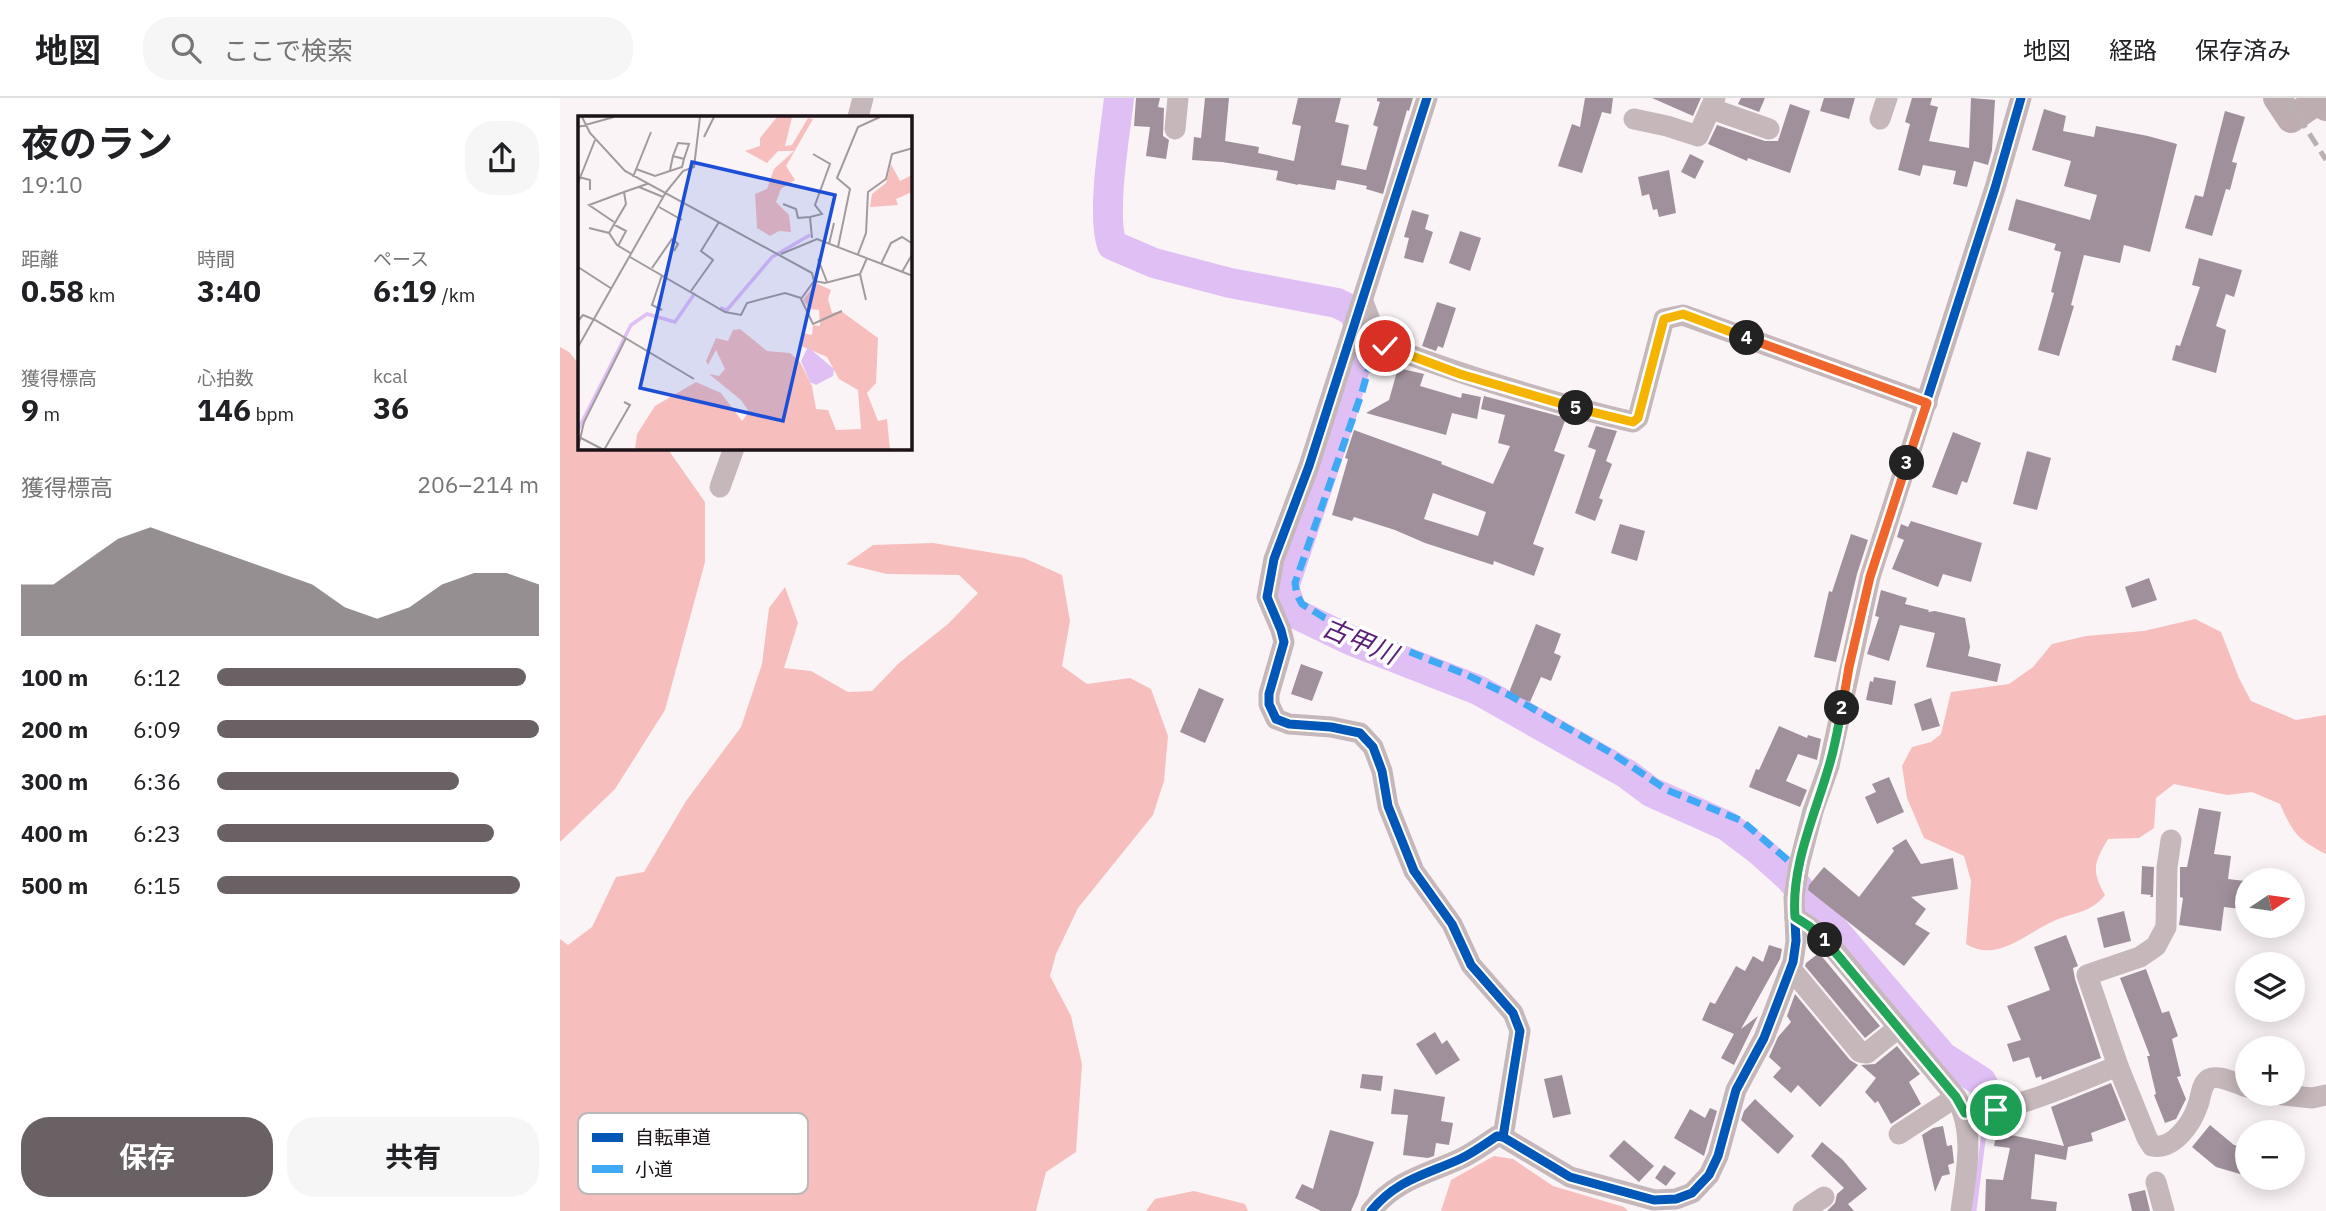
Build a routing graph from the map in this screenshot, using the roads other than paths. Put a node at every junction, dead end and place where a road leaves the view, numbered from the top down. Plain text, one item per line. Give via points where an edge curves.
1 (863, 98) edge
2 (1178, 98) edge
3 (1427, 98) edge
4 (1887, 98) edge
5 (2021, 98) edge
6 (2277, 98) edge
7 (1714, 104) edge
8 (2326, 107) edge
9 (858, 116) edge
10 (1634, 119) dead end
11 (1880, 119) dead end
12 (1769, 129) dead end
13 (1175, 130) dead end
14 (1363, 302) junction
15 (1927, 403) junction
16 (733, 450) edge
17 (720, 487) dead end
18 (2171, 840) dead end
19 (1795, 917) junction
20 (1788, 972) junction
21 (1898, 1028) junction
22 (2118, 1066) junction
23 (2235, 1083) edge
24 (2326, 1095) edge
25 (2305, 1097) edge
26 (1961, 1105) junction
27 (1899, 1134) dead end
28 (1503, 1137) junction
29 (2156, 1182) dead end
30 (1824, 1197) dead end
31 (1653, 1205) edge
32 (1371, 1211) edge
33 (1803, 1211) edge
34 (1961, 1211) edge
35 (2164, 1211) edge

1 - 9 street
2 - 13 street
3 - 14 street
4 - 11 street
5 - 15 street
6 - 8 main road via 2291,118 2316,102
7 - 10 street via 1698,136
7 - 12 street
14 - 15 street via 1377,338 1385,346 1531,396 1633,422 1638,418 1664,319 1683,314
14 - 28 street via 1268,583 1267,597 1284,642 1269,704 1276,719 1360,733 1373,747 1388,806 1414,871 1452,924 1471,965 1513,1013 1520,1031
15 - 19 street via 1870,577 1829,766 1799,865
16 - 17 street
18 - 22 street via 2166,928 2156,946 2140,957 2087,975
19 - 20 street via 1796,941
19 - 21 street via 1833,948
20 - 21 street via 1796,975 1860,1052 1867,1053
20 - 31 street via 1764,1038 1736,1090 1709,1175 1692,1193
21 - 26 street
22 - 23 street via 2147,1138 2152,1146 2162,1148 2174,1142 2193,1116 2210,1079
22 - 26 street via 1996,1110
24 - 25 street
26 - 27 street
26 - 34 street via 1969,1156
28 - 31 street via 1570,1177
28 - 32 street via 1406,1181 1384,1195
29 - 35 street
30 - 33 street

